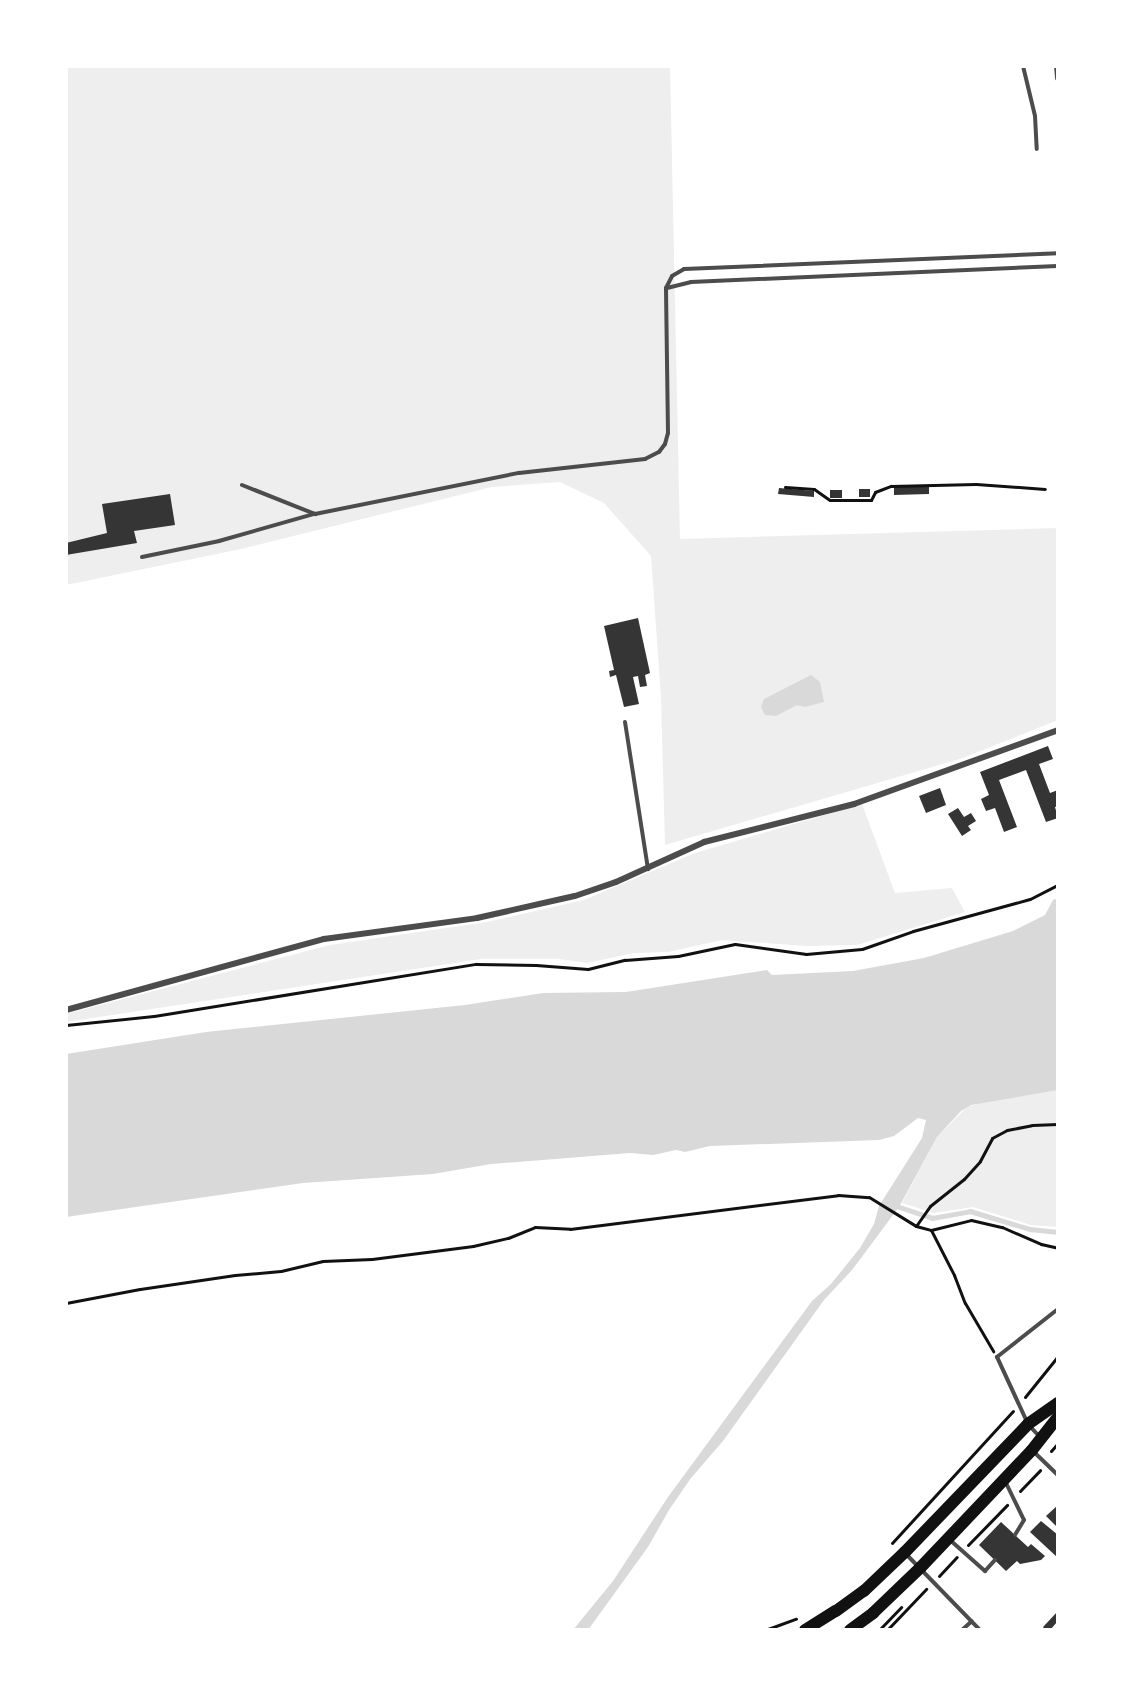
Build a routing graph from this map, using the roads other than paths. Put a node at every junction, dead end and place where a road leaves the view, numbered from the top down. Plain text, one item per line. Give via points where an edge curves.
1 (1023, 66) edge
2 (1057, 66) edge
3 (1058, 78) edge
4 (1037, 149) dead end
5 (1058, 253) edge
6 (1058, 267) edge
7 (666, 288) junction
8 (242, 485) dead end
9 (315, 514) junction
10 (142, 557) dead end
11 (625, 722) dead end
12 (1058, 730) edge
13 (648, 869) junction
14 (66, 1010) edge
15 (1058, 1309) edge
16 (1058, 1403) edge
17 (1058, 1419) edge
18 (1028, 1424) junction
19 (1042, 1438) junction
20 (1032, 1450) junction
21 (1058, 1475) edge
22 (1004, 1480) junction
23 (1015, 1535) dead end
24 (948, 1538) junction
25 (905, 1552) junction
26 (994, 1560) dead end
27 (921, 1567) junction
28 (972, 1621) junction
29 (804, 1630) edge
30 (850, 1630) edge
31 (962, 1630) edge
32 (980, 1630) edge

1 - 4 lane via 1035,116
2 - 3 street
5 - 7 lane via 684,269 672,276
6 - 7 lane via 692,282
7 - 9 lane via 668,433 659,452 645,459 519,472
8 - 9 lane
9 - 10 lane via 219,542
11 - 13 lane
12 - 13 street via 854,804 704,842
13 - 14 street via 575,896 477,918 324,939
15 - 18 lane via 997,1357
16 - 18 main road
17 - 19 main road
18 - 19 lane
18 - 25 main road
19 - 20 main road
20 - 21 lane
20 - 22 main road
22 - 23 lane via 1024,1520
22 - 24 main road
24 - 26 lane via 985,1571
24 - 27 main road
25 - 27 lane
25 - 29 main road via 864,1591
27 - 28 lane
27 - 30 main road
28 - 31 lane
28 - 32 lane

